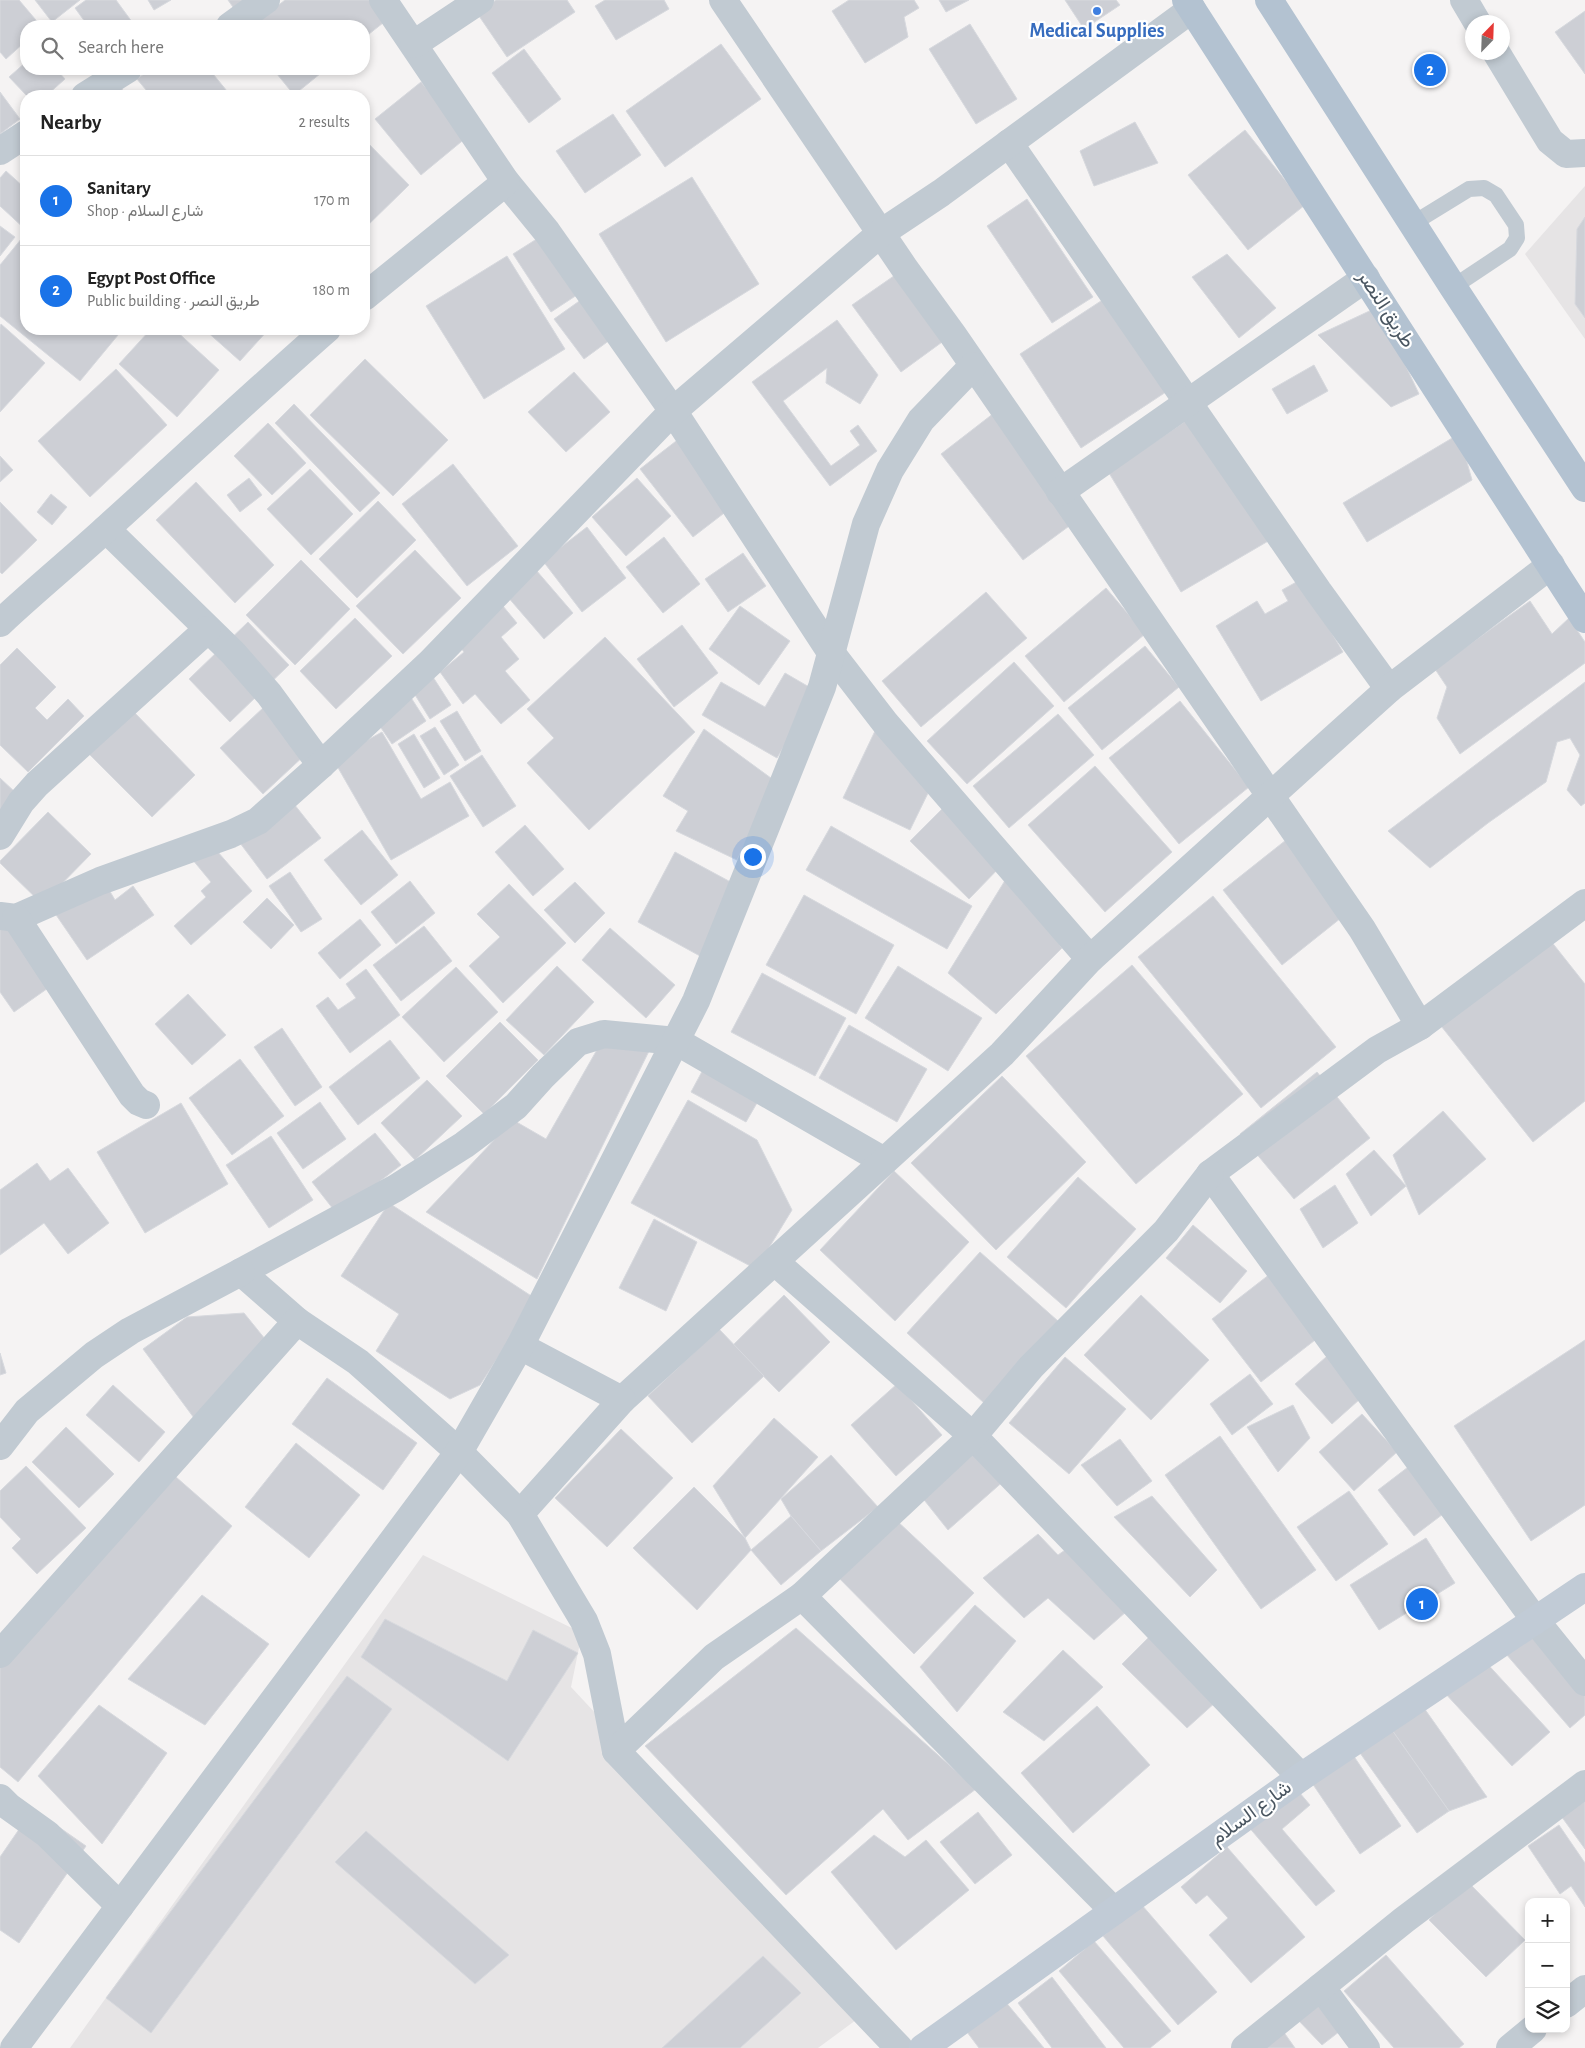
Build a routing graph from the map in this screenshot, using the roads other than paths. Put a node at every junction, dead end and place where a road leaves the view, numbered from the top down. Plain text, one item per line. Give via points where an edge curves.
1 (266, 0) edge
2 (384, 0) edge
3 (480, 0) edge
4 (723, 0) edge
5 (1464, 0) edge
6 (1271, 1) edge
7 (1189, 4) edge
8 (1473, 15) edge
9 (238, 20) edge
10 (414, 44) junction
11 (1501, 60) edge
12 (118, 75) edge
13 (95, 90) edge
14 (20, 138) edge
15 (1009, 143) junction
16 (0, 151) edge
17 (1585, 153) edge
18 (506, 182) junction
19 (1412, 224) junction
20 (881, 234) junction
21 (1366, 278) junction
22 (1453, 287) junction
23 (370, 291) edge
24 (320, 335) edge
25 (973, 366) junction
26 (1188, 402) junction
27 (672, 411) junction
28 (1585, 488) edge
29 (1060, 492) junction
30 (106, 529) junction
31 (1551, 565) junction
32 (1585, 619) edge
33 (0, 622) edge
34 (208, 630) junction
35 (832, 654) junction
36 (1389, 689) junction
37 (321, 765) junction
38 (1272, 796) junction
39 (0, 836) edge
40 (1585, 903) edge
41 (8, 917) edge
42 (1090, 959) junction
43 (1420, 1026) junction
44 (676, 1041) junction
45 (146, 1105) dead end
46 (884, 1161) junction
47 (1210, 1174) junction
48 (774, 1262) junction
49 (241, 1272) junction
50 (297, 1321) junction
51 (520, 1346) junction
52 (622, 1400) junction
53 (973, 1436) junction
54 (0, 1446) edge
55 (459, 1452) junction
56 (520, 1514) junction
57 (1585, 1587) edge
58 (802, 1596) junction
59 (1535, 1620) junction
60 (0, 1654) edge
61 (1585, 1682) edge
62 (616, 1751) junction
63 (1301, 1777) junction
64 (1585, 1784) edge
65 (0, 1798) edge
66 (120, 1906) junction
67 (1114, 1911) junction
68 (1321, 1987) junction
69 (1585, 1989) edge
70 (1570, 2001) edge
71 (1528, 2033) edge
72 (14, 2048) edge
73 (899, 2048) edge
74 (923, 2048) edge
75 (1245, 2048) edge
76 (1366, 2048) edge
77 (1510, 2048) edge

1 - 9 street
2 - 10 street
3 - 10 street
4 - 20 street
5 - 8 street
6 - 19 main road
7 - 15 street
7 - 21 main road, طريق النصر
10 - 18 street
11 - 17 street via 1550,141 1566,154
12 - 13 street
14 - 16 street
15 - 20 street
15 - 26 street
18 - 23 street
18 - 27 street via 546,232
19 - 22 main road
19 - 22 lane via 1469,189 1484,188 1496,194 1516,225 1517,238 1510,249
20 - 25 street
20 - 27 street
21 - 26 street
21 - 31 main road, طريق النصر
22 - 28 main road
24 - 30 street
25 - 29 street
25 - 35 street via 922,420 890,470 866,524
26 - 29 street
26 - 36 street
27 - 35 street
27 - 37 street via 431,662
29 - 38 street
30 - 33 street
30 - 34 street
31 - 32 main road, طريق النصر
31 - 36 street
34 - 37 street via 269,694
34 - 39 street via 37,784 21,802
35 - 42 street via 886,724
35 - 44 street via 822,688 696,1001
36 - 38 street
37 - 41 street via 258,821
38 - 42 street
38 - 43 street via 1362,929
40 - 43 street
41 - 45 street via 132,1095
42 - 46 street via 1002,1054
43 - 47 street via 1377,1050
44 - 46 street
44 - 49 street via 604,1034 578,1042 516,1106 464,1145 396,1188
44 - 51 street
46 - 48 street
47 - 53 street via 1166,1231 1031,1367
47 - 59 street
48 - 52 street
48 - 53 street
49 - 50 street
49 - 54 street via 130,1331 94,1355 27,1411
50 - 55 street via 358,1362
50 - 60 street
51 - 52 street
51 - 55 street
52 - 56 street
53 - 58 street
53 - 63 street
55 - 56 street
55 - 66 street
56 - 62 street via 584,1621 597,1654
57 - 59 street, شارع السلام
58 - 62 street via 714,1657
58 - 67 street
59 - 61 street
59 - 63 street, شارع السلام
62 - 73 street
63 - 67 street, شارع السلام
64 - 68 street via 1404,1920
65 - 66 street via 47,1834
66 - 72 street
67 - 74 street, شارع السلام
68 - 75 street
68 - 76 street
69 - 70 street
71 - 77 street

